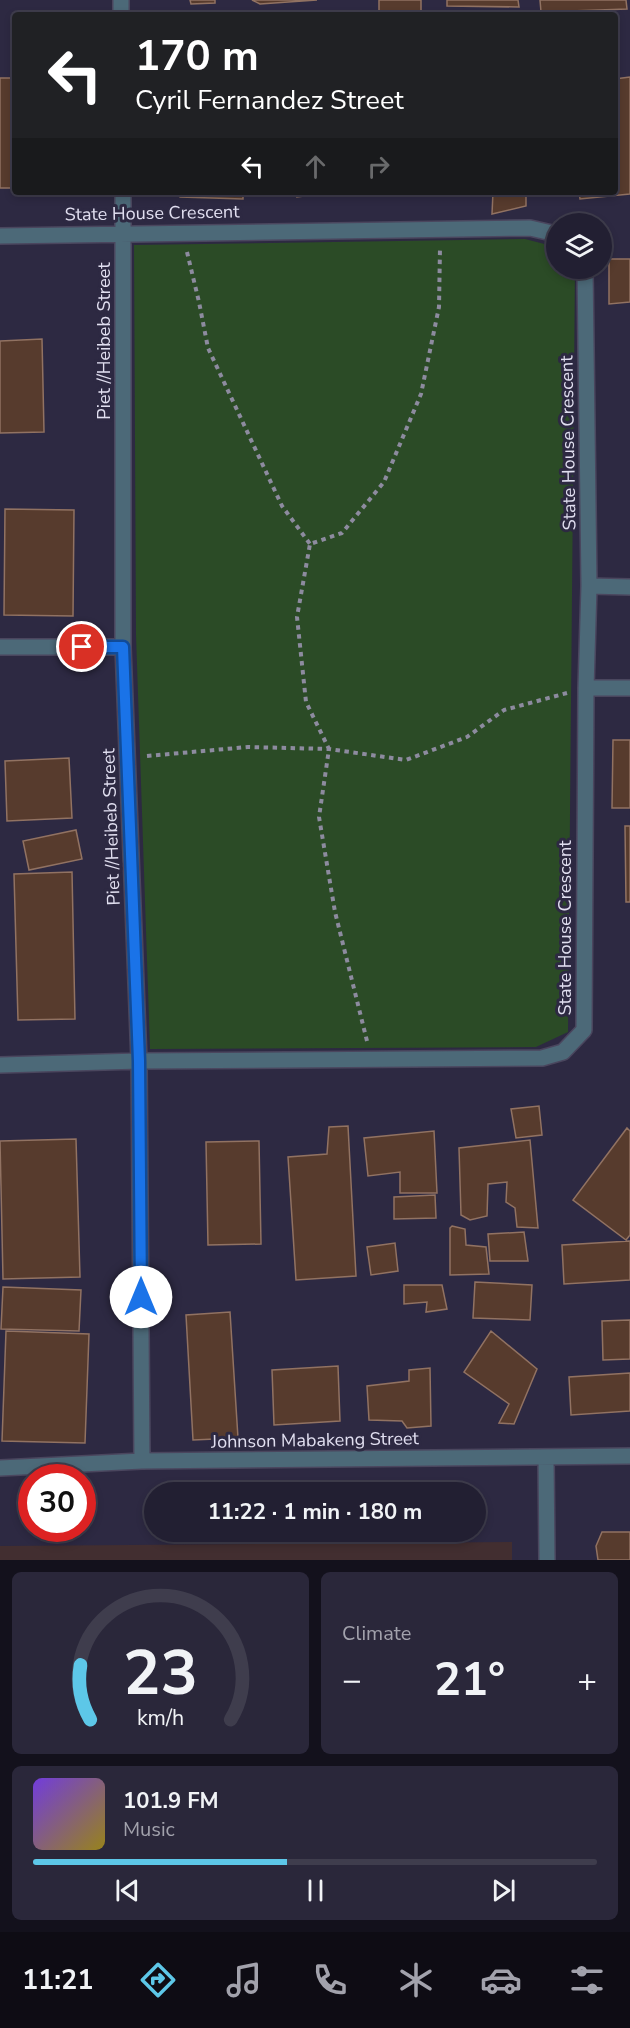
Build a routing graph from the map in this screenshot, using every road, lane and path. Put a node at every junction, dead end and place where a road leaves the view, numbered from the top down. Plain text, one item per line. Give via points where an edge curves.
1 (123, 195) edge
2 (441, 229) junction
3 (182, 232) junction
4 (546, 232) edge
5 (124, 233) junction
6 (0, 236) edge
7 (585, 279) edge
8 (310, 544) junction
9 (589, 586) junction
10 (630, 587) edge
11 (0, 647) edge
12 (123, 647) junction
13 (586, 688) junction
14 (630, 688) edge
15 (329, 749) junction
16 (128, 758) junction
17 (371, 1059) junction
18 (139, 1061) junction
19 (0, 1065) edge
20 (630, 1456) edge
21 (546, 1457) junction
22 (142, 1461) junction
23 (0, 1468) edge
24 (547, 1560) edge

1 - 5 street, Piet //Heibeb Street
2 - 3 street, State House Crescent
2 - 4 street, State House Crescent via 530,228
2 - 8 path via 439,307 421,394 384,482 342,533
3 - 5 street, State House Crescent
3 - 8 path via 208,348 282,507
5 - 6 street, State House Crescent
5 - 12 street, Piet //Heibeb Street
7 - 9 street, State House Crescent
8 - 15 path via 297,617 306,702
9 - 10 street
9 - 13 street, State House Crescent
11 - 12 street
12 - 16 street, Piet //Heibeb Street
13 - 14 street
13 - 15 path via 504,710 467,737 406,760
13 - 17 street, State House Crescent via 584,1030 563,1052 542,1058
15 - 16 path via 248,747
15 - 17 path via 318,817 335,912
16 - 18 street, Piet //Heibeb Street
17 - 18 street, State House Crescent
18 - 19 street, State House Crescent
18 - 22 street, Piet //Heibeb Street
20 - 21 street, Johnson Mabakeng Street
21 - 22 street, Johnson Mabakeng Street
21 - 24 street
22 - 23 street, Johnson Mabakeng Street

